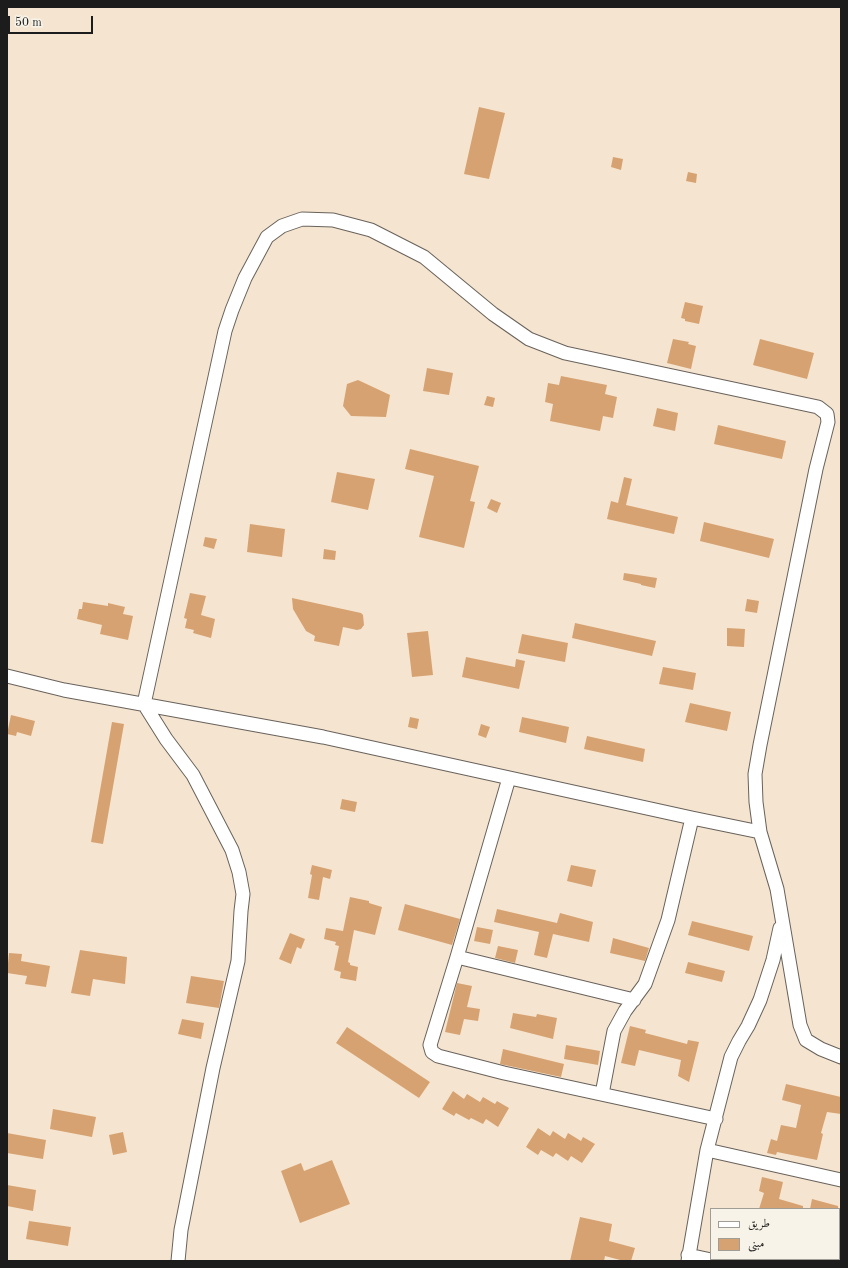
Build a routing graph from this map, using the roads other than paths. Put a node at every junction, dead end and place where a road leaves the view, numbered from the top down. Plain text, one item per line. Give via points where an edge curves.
1 (7, 676) edge
2 (144, 704) junction
3 (509, 778) junction
4 (692, 818) junction
5 (760, 832) junction
6 (781, 918) junction
7 (457, 957) junction
8 (634, 1000) junction
9 (841, 1057) edge
10 (602, 1094) junction
11 (716, 1119) junction
12 (707, 1150) junction
13 (841, 1180) edge
14 (688, 1258) edge
15 (178, 1261) edge
16 (716, 1261) edge

1 - 2 street via 64,690
2 - 3 street via 323,736
2 - 5 street via 225,331 244,278 267,237 282,226 302,219 333,220 371,230 424,257 493,314 529,339 565,354 818,407 826,414 828,422 816,469 755,774
2 - 15 street via 193,776 222,830 232,850 243,894 238,961 213,1068 181,1230
3 - 4 street
3 - 7 street
4 - 5 street
4 - 8 street via 668,920 645,984
5 - 6 street via 777,889
6 - 9 street via 800,1025 806,1040
6 - 11 street via 778,941 767,979 748,1026 731,1057
7 - 8 street
7 - 10 street via 430,1045 432,1052 438,1056 504,1073
8 - 10 street via 614,1031
10 - 11 street
11 - 12 street
12 - 13 street
12 - 14 street
14 - 16 street

